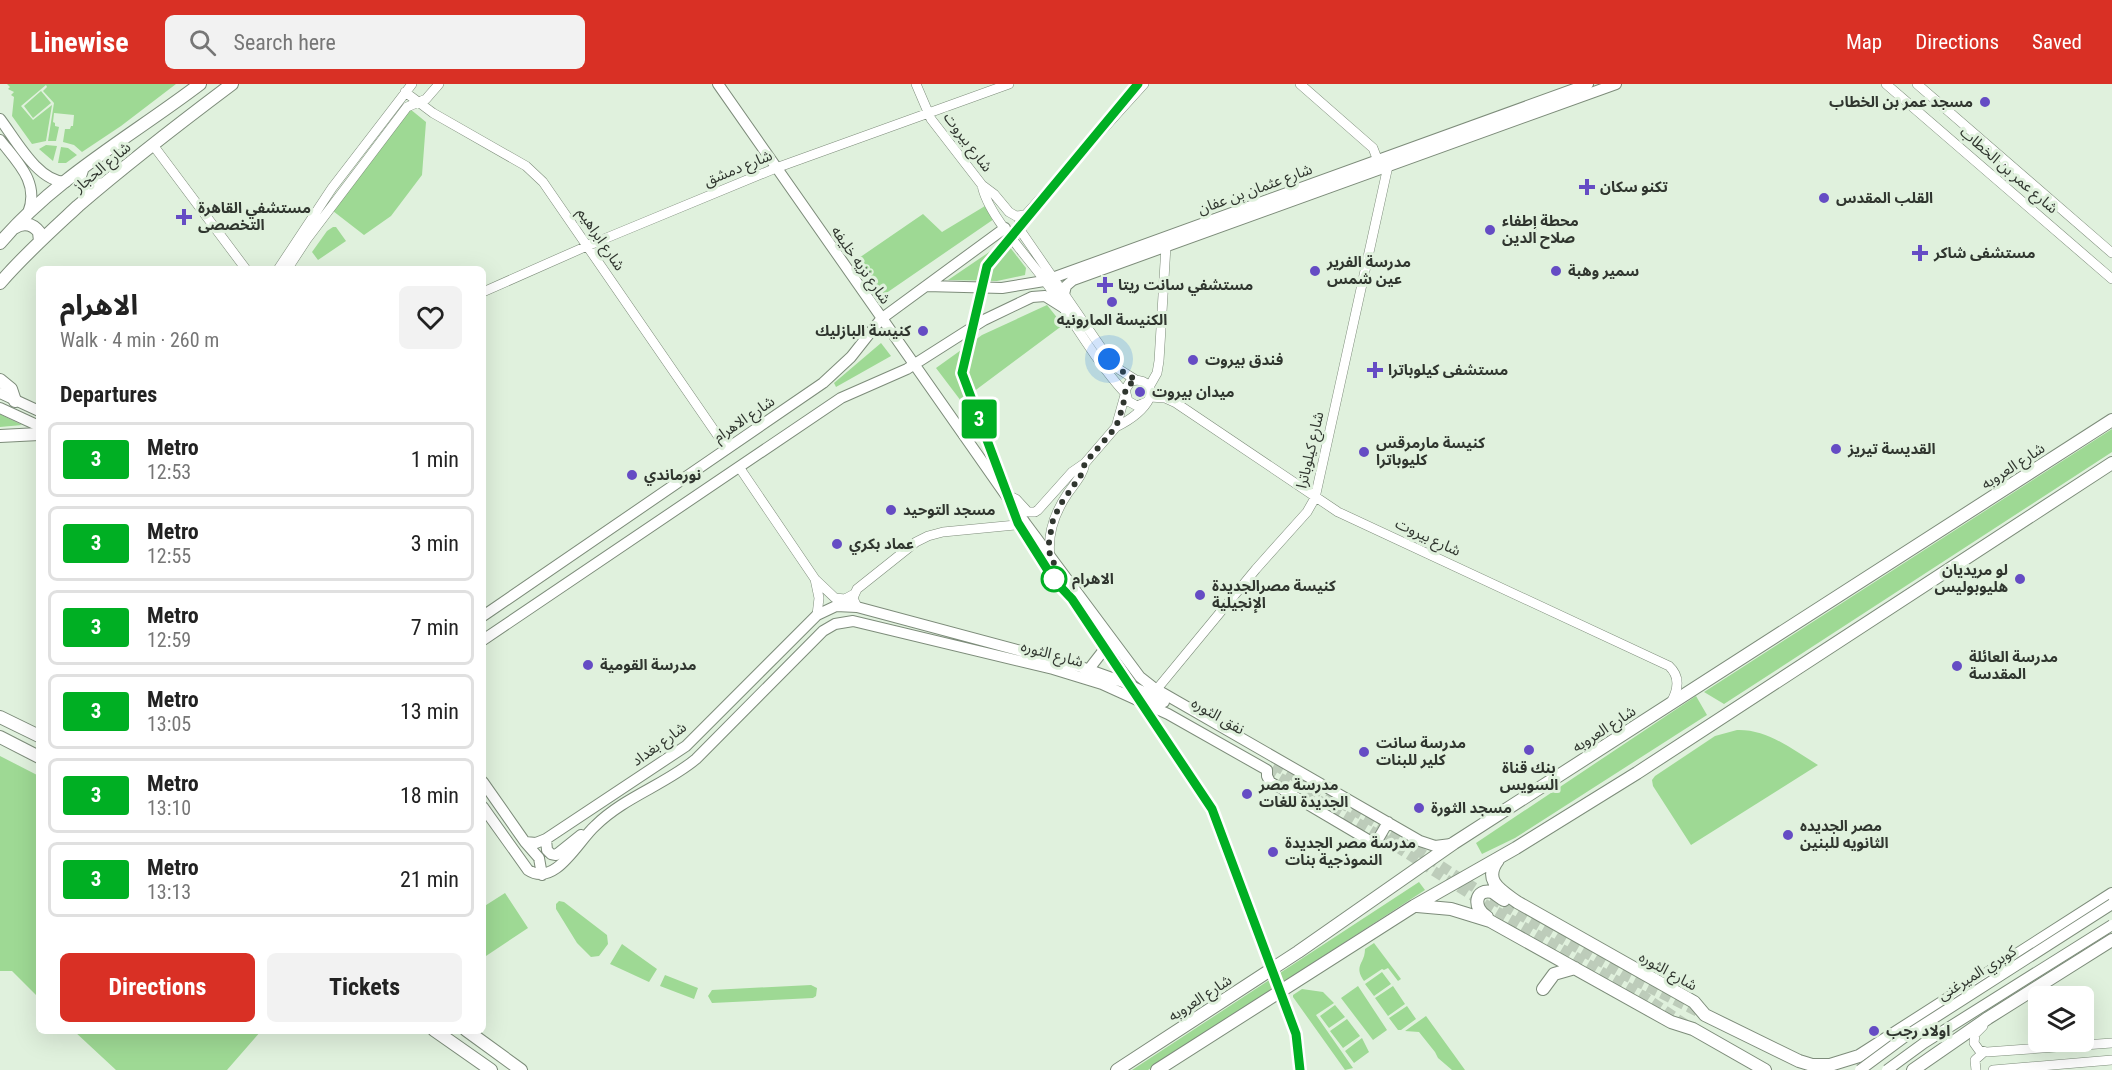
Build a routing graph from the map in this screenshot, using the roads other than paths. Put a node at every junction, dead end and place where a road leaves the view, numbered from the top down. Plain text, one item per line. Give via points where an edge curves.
1 (200, 84) edge
2 (232, 84) edge
3 (412, 84) edge
4 (438, 84) edge
5 (718, 84) edge
6 (916, 84) edge
7 (1009, 84) edge
8 (1144, 84) edge
9 (1300, 84) edge
10 (1588, 84) edge
11 (1616, 84) edge
12 (1886, 84) edge
13 (1917, 84) edge
14 (405, 93) junction
15 (419, 102) junction
16 (928, 114) junction
17 (0, 119) edge
18 (0, 140) edge
19 (153, 145) junction
20 (1383, 163) junction
21 (37, 168) junction
22 (776, 168) junction
23 (82, 170) junction
24 (28, 177) junction
25 (66, 182) junction
26 (103, 184) junction
27 (982, 185) junction
28 (28, 213) junction
29 (1026, 215) junction
30 (1018, 227) junction
31 (14, 228) junction
32 (1005, 228) junction
33 (40, 241) junction
34 (0, 243) edge
35 (587, 246) junction
36 (1166, 246) junction
37 (2112, 253) edge
38 (244, 266) edge
39 (280, 266) edge
40 (289, 266) edge
41 (1049, 279) junction
42 (2112, 279) edge
43 (0, 283) edge
44 (926, 286) junction
45 (486, 291) edge
46 (1064, 294) junction
47 (1064, 308) junction
48 (881, 319) junction
49 (913, 365) junction
50 (0, 380) edge
51 (1136, 380) junction
52 (0, 393) edge
53 (1125, 394) junction
54 (1149, 396) junction
55 (15, 401) junction
56 (0, 408) edge
57 (36, 410) edge
58 (2112, 420) edge
59 (36, 425) edge
60 (1116, 427) junction
61 (36, 435) edge
62 (0, 436) edge
63 (727, 449) junction
64 (1085, 463) junction
65 (2112, 463) edge
66 (739, 467) junction
67 (1005, 494) junction
68 (1315, 498) junction
69 (1026, 524) junction
70 (1050, 558) junction
71 (815, 579) junction
72 (854, 594) junction
73 (857, 607) junction
74 (486, 614) edge
75 (817, 615) junction
76 (1096, 621) junction
77 (816, 637) joint
78 (486, 638) edge
79 (1089, 669) junction
80 (1152, 691) junction
81 (1670, 704) junction
82 (0, 717) edge
83 (36, 735) edge
84 (0, 737) edge
85 (36, 755) edge
86 (1270, 767) junction
87 (486, 786) edge
88 (486, 811) edge
89 (1388, 822) junction
90 (586, 835) junction
91 (546, 839) junction
92 (525, 842) junction
93 (1454, 843) junction
94 (539, 858) junction
95 (1498, 859) junction
96 (524, 866) junction
97 (547, 873) junction
98 (2112, 894) edge
99 (1517, 902) junction
100 (2112, 904) edge
101 (1414, 906) junction
102 (1490, 921) junction
103 (2112, 925) edge
104 (2112, 940) edge
105 (1575, 968) junction
106 (1983, 976) junction
107 (1543, 989) dead end
108 (2006, 1006) junction
109 (1988, 1018) junction
110 (440, 1034) edge
111 (472, 1034) edge
112 (2112, 1043) edge
113 (1984, 1052) junction
114 (2112, 1060) edge
115 (1850, 1062) edge
116 (1817, 1067) edge
117 (491, 1070) edge
118 (521, 1070) edge
119 (1117, 1070) edge
120 (1157, 1070) edge
121 (1765, 1070) edge
122 (1860, 1070) edge
123 (1887, 1070) edge
124 (1913, 1070) edge
125 (1976, 1070) edge
126 (1993, 1070) edge

1 - 23 main road, شارع الحجاز
2 - 19 main road, شارع الحجاز
3 - 14 street
4 - 15 street via 428,98
5 - 22 main road, شارع نزيه خليفه
6 - 16 street, شارع بيروت
7 - 16 street, شارع دمشق
8 - 29 street
9 - 20 street via 1371,145
10 - 20 main road, شارع عثمان بن عفان
11 - 20 main road, شارع عثمان بن عفان
12 - 42 street, شارع عمر بن الخطاب
13 - 37 street, شارع عمر بن الخطاب
14 - 15 street, شارع ابراهيم
14 - 39 street via 332,188
15 - 35 street, شارع ابراهيم via 531,170 548,187
15 - 40 street via 407,107
16 - 22 street, شارع دمشق
16 - 27 street, شارع بيروت
17 - 21 main road
18 - 24 main road
19 - 26 main road, شارع الحجاز
19 - 38 street
20 - 36 main road, شارع عثمان بن عفان
20 - 41 main road, شارع عثمان بن عفان
20 - 68 street, شارع كيلوباترا
21 - 24 main road
21 - 25 main road
22 - 35 street, شارع دمشق
22 - 48 main road, شارع نزيه خليفه
23 - 25 main road, شارع الحجاز
23 - 26 main road via 80,181 84,187
24 - 28 main road via 32,193
25 - 28 main road, شارع الحجاز
26 - 33 main road, شارع الحجاز
27 - 29 street, شارع بيروت via 1009,212
27 - 32 street, شارع بيروت
28 - 31 main road, شارع الحجاز
29 - 30 street
30 - 32 street
30 - 41 street, شارع بيروت
31 - 33 main road via 21,224 33,226
31 - 34 main road, شارع الحجاز
32 - 41 street, شارع بيروت
32 - 44 main road, شارع الاهرام
33 - 43 main road, شارع الحجاز
35 - 45 street, شارع دمشق
35 - 63 street, شارع ابراهيم
36 - 46 main road, شارع عثمان بن عفان via 1073,280
36 - 54 street via 1159,364
41 - 44 main road, شارع عثمان بن عفان via 1002,288
41 - 46 street, شارع بيروت
41 - 47 street, شارع بيروت
44 - 48 main road, شارع الاهرام
46 - 51 street, شارع بيروت via 1109,359
47 - 49 main road via 1045,296 1032,297 984,320
47 - 53 street, شارع بيروت
48 - 49 main road, شارع نزيه خليفه
48 - 63 main road, شارع الاهرام via 829,378
49 - 66 main road via 841,398
49 - 67 main road, شارع نزيه خليفه
50 - 55 main road via 11,389
51 - 53 street via 1128,384
51 - 54 street via 1144,381
52 - 55 main road
53 - 54 street via 1134,405 1140,405
53 - 60 street
54 - 60 street via 1134,416
54 - 68 street, شارع بيروت via 1176,403
55 - 57 main road
56 - 59 main road
58 - 81 main road, شارع العروبه
60 - 64 street
61 - 62 main road
63 - 66 main road
63 - 74 main road, شارع الاهرام
64 - 67 street via 1035,512 1028,512
64 - 70 street via 1053,520
65 - 95 main road via 1637,773
66 - 71 street
66 - 78 main road
67 - 69 main road, شارع نزيه خليفه
68 - 80 street, شارع كيلوباترا via 1307,513
68 - 81 street, شارع بيروت via 1669,666 1677,681
69 - 70 main road, شارع نزيه خليفه
69 - 72 street via 928,536
70 - 76 main road, شارع نزيه خليفه
71 - 72 street via 836,598
71 - 75 street
72 - 73 street
73 - 75 main road, شارع الثوره via 836,606
73 - 79 main road, شارع الثوره
75 - 91 main road, شارع بغداد via 686,746
76 - 79 main road via 1103,649
76 - 80 main road, شارع نزيه خليفه
77 - 86 main road, شارع الثوره via 835,624 858,621 1069,674 1142,701
77 - 90 main road, شارع بغداد via 696,759 614,811
79 - 80 main road, شارع الثوره
80 - 86 main road, نفق الثوره
80 - 89 main road, شارع الثوره
81 - 93 main road, شارع العروبه
82 - 83 main road
84 - 85 main road
86 - 89 main road via 1270,782 1371,841 1377,841
87 - 92 main road
88 - 96 main road
89 - 93 main road, شارع الثوره via 1431,845
90 - 91 main road via 577,837 556,855 547,850
90 - 97 main road, شارع بغداد via 568,858
91 - 92 main road, شارع بغداد
92 - 94 main road
93 - 119 main road, شارع العروبه via 1298,952
94 - 96 main road via 533,865
94 - 97 main road
95 - 99 main road, شارع الثوره via 1492,871 1494,881
95 - 101 main road
96 - 97 main road via 532,873
98 - 106 main road
99 - 102 main road via 1506,901 1492,892 1482,894 1477,908
99 - 116 main road, شارع الثوره via 1694,1002 1705,1015
100 - 122 main road, كوبري الميرغنى, bridge via 1914,1030
101 - 102 main road via 1451,909
101 - 120 main road
102 - 105 main road
103 - 123 main road, كوبري الميرغنى, bridge
104 - 108 main road
105 - 107 main road via 1554,974
105 - 121 main road
106 - 108 main road via 1990,994
106 - 115 main road
108 - 109 main road
109 - 113 street via 1974,1039 1977,1048
109 - 124 main road
110 - 117 main road
111 - 118 main road
112 - 113 street
113 - 125 street via 1975,1060
114 - 126 street
115 - 116 main road, شارع الثوره

